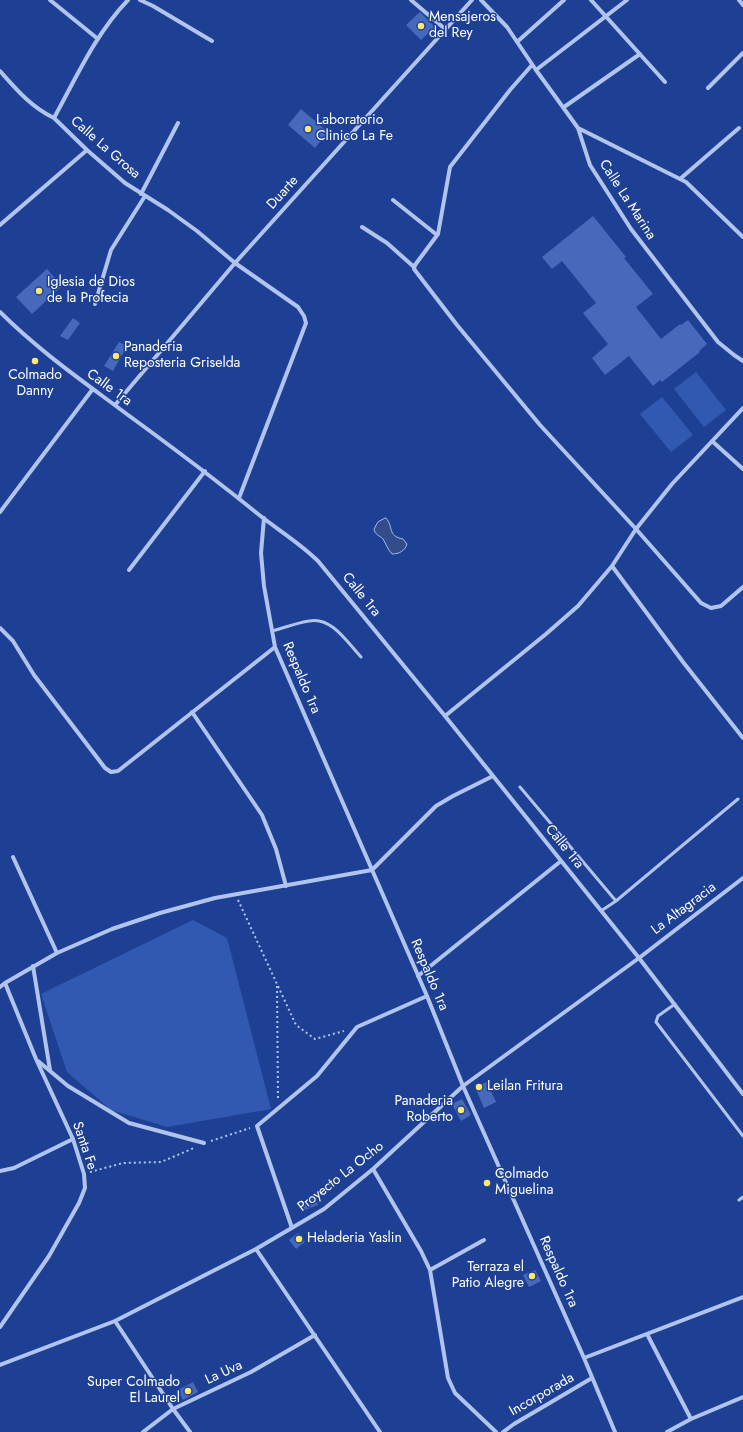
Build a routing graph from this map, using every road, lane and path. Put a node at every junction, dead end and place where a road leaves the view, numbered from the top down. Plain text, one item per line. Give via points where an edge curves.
1 (50, 0) edge
2 (128, 0) edge
3 (140, 0) edge
4 (411, 0) edge
5 (472, 0) edge
6 (481, 0) edge
7 (564, 0) edge
8 (591, 0) edge
9 (627, 0) edge
10 (739, 0) edge
11 (743, 5) edge
12 (605, 16) junction
13 (445, 29) junction
14 (98, 39) junction
15 (212, 41) dead end
16 (517, 42) junction
17 (743, 53) edge
18 (640, 54) junction
19 (532, 65) junction
20 (536, 70) junction
21 (0, 71) edge
22 (665, 82) dead end
23 (708, 88) dead end
24 (564, 107) junction
25 (54, 118) junction
26 (178, 123) dead end
27 (578, 128) junction
28 (739, 128) dead end
29 (87, 150) junction
30 (680, 179) junction
31 (143, 195) junction
32 (393, 200) dead end
33 (0, 226) edge
34 (362, 227) dead end
35 (437, 235) junction
36 (743, 237) edge
37 (235, 263) junction
38 (414, 267) junction
39 (95, 304) dead end
40 (0, 312) edge
41 (743, 361) edge
42 (92, 390) junction
43 (115, 405) junction
44 (743, 408) edge
45 (712, 441) junction
46 (743, 469) edge
47 (205, 471) junction
48 (239, 498) junction
49 (0, 512) edge
50 (264, 518) junction
51 (636, 529) junction
52 (612, 566) junction
53 (129, 570) dead end
54 (743, 586) edge
55 (0, 628) edge
56 (272, 631) junction
57 (275, 648) junction
58 (361, 657) dead end
59 (192, 712) junction
60 (445, 716) junction
61 (743, 738) edge
62 (493, 776) junction
63 (520, 786) dead end
64 (738, 799) dead end
65 (13, 857) dead end
66 (561, 861) junction
67 (372, 870) junction
68 (743, 878) edge
69 (286, 886) junction
70 (235, 894) junction
71 (616, 901) junction
72 (601, 911) junction
73 (57, 953) junction
74 (639, 958) junction
75 (33, 966) junction
76 (418, 976) junction
77 (5, 983) junction
78 (277, 984) junction
79 (0, 987) edge
80 (427, 996) junction
81 (675, 1004) junction
82 (357, 1027) junction
83 (36, 1059) junction
84 (50, 1070) junction
85 (463, 1086) junction
86 (743, 1094) edge
87 (278, 1109) junction
88 (257, 1126) junction
89 (743, 1136) edge
90 (73, 1139) junction
91 (204, 1143) junction
92 (373, 1169) junction
93 (0, 1171) edge
94 (84, 1174) junction
95 (743, 1197) edge
96 (739, 1200) dead end
97 (292, 1228) junction
98 (484, 1240) dead end
99 (256, 1249) junction
100 (430, 1270) junction
101 (743, 1297) edge
102 (115, 1321) junction
103 (0, 1327) edge
104 (315, 1334) junction
105 (647, 1334) junction
106 (584, 1358) junction
107 (0, 1365) edge
108 (592, 1378) junction
109 (743, 1397) edge
110 (173, 1409) junction
111 (691, 1418) junction
112 (143, 1432) edge
113 (190, 1432) edge
114 (380, 1432) edge
115 (496, 1432) edge
116 (503, 1432) edge
117 (615, 1432) edge
118 (667, 1432) edge

1 - 14 street
2 - 14 street, Calle La Grosa
3 - 15 street
4 - 13 street
5 - 13 street, Duarte
6 - 16 street, Calle La Marina via 508,27
7 - 16 street
8 - 12 street
9 - 12 street
10 - 11 street
12 - 18 street
12 - 20 street
13 - 37 street, Duarte
14 - 25 street, Calle La Grosa
16 - 19 street, Calle La Marina
17 - 23 street
18 - 22 street
18 - 24 street
19 - 20 street, Calle La Marina
19 - 35 street via 450,167
20 - 24 street, Calle La Marina
21 - 25 street via 31,104
24 - 27 street, Calle La Marina
25 - 29 street, Calle La Grosa
26 - 31 street
27 - 30 street
27 - 41 street, Calle La Marina via 590,165 631,229 718,342
28 - 30 street
29 - 31 street, Calle La Grosa via 125,184
29 - 33 street
30 - 36 street via 690,185
31 - 37 street, Calle La Grosa via 197,231
31 - 39 street via 111,250
32 - 35 street
34 - 38 street via 387,243
35 - 38 street
37 - 43 street, Duarte
37 - 48 street, Calle La Grosa via 298,307 306,323
38 - 51 street via 457,325 540,425
40 - 42 street, Calle 1ra
42 - 43 street, Calle 1ra
42 - 49 street
43 - 47 street, Calle 1ra
44 - 45 street
45 - 46 street
45 - 51 street via 672,484
47 - 48 street, Calle 1ra
47 - 53 street
48 - 50 street, Calle 1ra
50 - 56 street, Respaldo 1ra via 261,553
50 - 60 street, Calle 1ra via 318,561
51 - 52 street
51 - 54 street via 701,603 711,608 721,606
52 - 60 street via 578,606
52 - 61 street
55 - 59 street via 13,641 34,675 110,772 118,771
56 - 57 street, Respaldo 1ra
56 - 58 lane via 310,620 326,623 335,628
57 - 59 street
57 - 67 street, Respaldo 1ra
59 - 69 street via 262,815 276,849
60 - 62 street, Calle 1ra
62 - 66 street, Calle 1ra
62 - 67 street via 436,806
63 - 71 lane
64 - 71 lane
65 - 73 street
66 - 72 street, Calle 1ra
66 - 76 street
67 - 69 street
67 - 76 street, Respaldo 1ra
68 - 74 street, La Altagracia
69 - 70 street
70 - 73 street via 160,913 112,929
70 - 78 path
71 - 72 lane
72 - 74 street, Calle 1ra
73 - 75 street
74 - 81 street, Calle 1ra
74 - 85 street, Proyecto La Ocho
75 - 77 street
75 - 84 street
76 - 80 street, Respaldo 1ra
77 - 79 street
77 - 83 street, Santa Fe
78 - 82 path via 296,1025 315,1039
78 - 87 path
80 - 82 street
80 - 85 street, Respaldo 1ra
81 - 86 street, Calle 1ra
81 - 89 lane via 658,1016 656,1022
82 - 87 street via 317,1076
83 - 84 street
83 - 90 street, Santa Fe
84 - 91 street via 68,1086 129,1123
85 - 92 street, Proyecto La Ocho
85 - 106 street, Respaldo 1ra
87 - 88 street
88 - 91 path
88 - 97 street
90 - 93 street via 14,1168
90 - 94 street, Santa Fe
91 - 94 path via 161,1162 123,1163
92 - 97 street, Proyecto La Ocho via 324,1209
92 - 100 street
94 - 103 street, Santa Fe via 85,1188 79,1203 49,1256
95 - 96 lane
97 - 99 street, Proyecto La Ocho
98 - 100 street
99 - 102 street, Proyecto La Ocho
99 - 104 street
100 - 115 street via 448,1378 455,1393
101 - 105 street
102 - 107 street, Proyecto La Ocho
102 - 110 street
104 - 110 street, La Uva via 251,1372
104 - 114 street
105 - 106 street
105 - 111 street
106 - 108 street, Respaldo 1ra
108 - 116 street, Incorporada
108 - 117 street, Respaldo 1ra
109 - 111 street
110 - 112 street, La Uva
110 - 113 street
111 - 118 street

